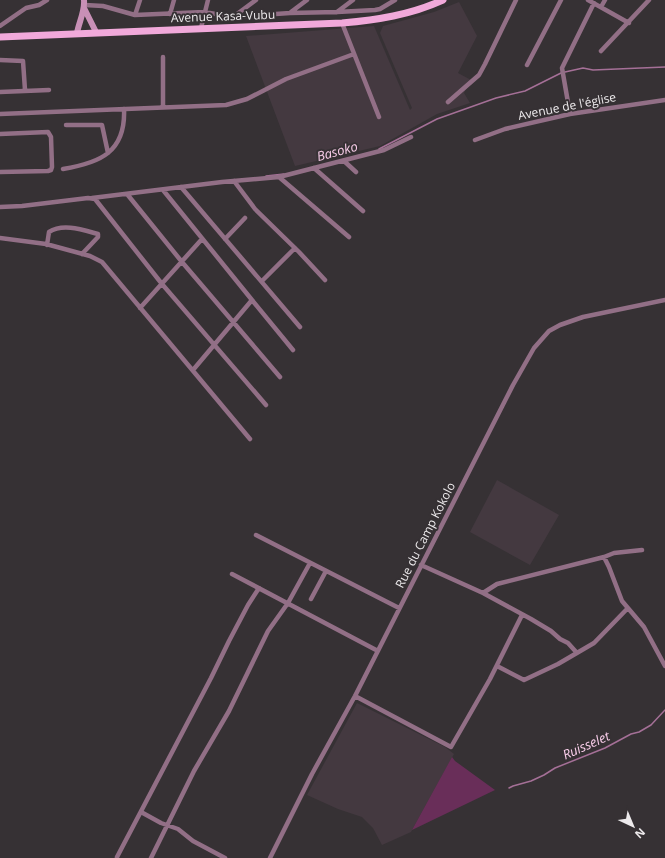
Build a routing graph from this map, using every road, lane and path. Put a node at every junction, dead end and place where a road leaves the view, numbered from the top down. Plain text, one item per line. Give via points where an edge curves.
1 (47, 0) edge
2 (106, 0) edge
3 (140, 0) edge
4 (174, 0) edge
5 (208, 0) edge
6 (256, 0) edge
7 (307, 0) edge
8 (353, 0) edge
9 (394, 0) edge
10 (443, 0) edge
11 (516, 0) edge
12 (560, 0) edge
13 (588, 0) edge
14 (605, 0) edge
15 (649, 0) edge
16 (594, 3) junction
17 (85, 4) edge
18 (104, 6) junction
19 (601, 7) junction
20 (204, 12) junction
21 (337, 12) junction
22 (290, 13) junction
23 (170, 14) junction
24 (135, 15) junction
25 (233, 17) junction
26 (342, 23) junction
27 (629, 23) junction
28 (0, 26) edge
29 (201, 28) junction
30 (96, 32) junction
31 (77, 33) junction
32 (0, 36) edge
33 (601, 52) dead end
34 (354, 54) junction
35 (162, 58) dead end
36 (0, 60) edge
37 (527, 65) dead end
38 (25, 90) junction
39 (49, 90) dead end
40 (0, 92) edge
41 (665, 100) edge
42 (448, 102) dead end
43 (164, 107) junction
44 (124, 109) junction
45 (0, 114) edge
46 (570, 114) junction
47 (380, 116) dead end
48 (66, 124) dead end
49 (0, 134) edge
50 (411, 136) dead end
51 (475, 140) dead end
52 (108, 153) junction
53 (344, 161) junction
54 (314, 168) junction
55 (63, 170) dead end
56 (0, 172) edge
57 (356, 172) dead end
58 (279, 177) junction
59 (234, 181) junction
60 (181, 188) junction
61 (163, 190) junction
62 (127, 194) junction
63 (92, 198) junction
64 (0, 207) edge
65 (363, 211) dead end
66 (245, 218) dead end
67 (349, 237) dead end
68 (0, 238) edge
69 (202, 239) junction
70 (225, 239) junction
71 (47, 245) junction
72 (295, 248) junction
73 (82, 254) junction
74 (182, 262) junction
75 (324, 280) dead end
76 (262, 281) junction
77 (162, 284) junction
78 (252, 300) junction
79 (665, 300) edge
80 (140, 308) junction
81 (234, 322) junction
82 (300, 327) dead end
83 (214, 345) junction
84 (293, 350) dead end
85 (193, 370) junction
86 (280, 378) dead end
87 (266, 405) dead end
88 (250, 439) dead end
89 (256, 535) dead end
90 (642, 550) dead end
91 (604, 557) junction
92 (310, 563) junction
93 (421, 565) junction
94 (326, 571) junction
95 (232, 574) dead end
96 (259, 588) junction
97 (483, 593) junction
98 (312, 599) dead end
99 (288, 603) junction
100 (399, 608) junction
101 (627, 609) junction
102 (522, 614) junction
103 (378, 651) junction
104 (577, 653) junction
105 (497, 666) junction
106 (665, 666) edge
107 (355, 696) junction
108 (141, 812) junction
109 (168, 825) junction
110 (117, 856) dead end
111 (151, 858) edge
112 (225, 858) edge
113 (270, 858) edge

1 - 28 street via 26,8
2 - 18 street
3 - 24 street
4 - 23 street
5 - 20 street
6 - 25 street
7 - 22 street
8 - 21 street
9 - 21 street via 380,9
10 - 26 main road, Avenue Kasa-Vubu via 396,16
11 - 42 street via 479,75
12 - 37 street
13 - 16 street
14 - 19 street
15 - 27 street
16 - 19 street
16 - 46 street via 562,68
17 - 18 street
17 - 30 street
17 - 31 street
18 - 24 street
19 - 27 street
20 - 23 street
20 - 25 street
20 - 29 street
21 - 22 street
22 - 25 street
23 - 24 street
26 - 29 main road, Avenue Kasa-Vubu
26 - 34 street
27 - 33 street
29 - 30 main road, Avenue Kasa-Vubu
30 - 31 main road, Avenue Kasa-Vubu
31 - 32 main road, Avenue Kasa-Vubu
34 - 43 street via 286,79 247,99 226,105
34 - 47 street
35 - 43 street
36 - 38 street via 23,60
38 - 39 street
38 - 40 street
41 - 46 street, Avenue de l'église
43 - 44 street
44 - 45 street
44 - 52 street via 123,131
46 - 51 street, Avenue de l'église via 505,129
48 - 52 street via 102,125
49 - 56 street via 48,132 52,137 52,167 48,171
50 - 53 street via 384,150
52 - 55 street via 94,162
53 - 54 street
53 - 57 street
54 - 58 street
54 - 65 street
58 - 59 street
58 - 67 street
59 - 60 street
59 - 72 street via 255,208
60 - 61 street
60 - 70 street
61 - 62 street
61 - 69 street
62 - 63 street
62 - 74 street
63 - 64 street
63 - 77 street via 102,207
66 - 70 street
68 - 71 street
69 - 74 street
69 - 78 street
70 - 76 street
71 - 73 street
71 - 73 street via 49,232 52,231 72,227 98,234 98,238
72 - 75 street
72 - 76 street
73 - 80 street via 102,262
74 - 77 street
74 - 81 street
76 - 82 street
77 - 80 street
77 - 83 street
78 - 81 street
78 - 84 street
79 - 93 street, Rue du Camp Kokolo via 570,321 549,331 541,339 526,359
80 - 85 street
81 - 83 street
81 - 86 street
83 - 85 street
83 - 87 street
85 - 88 street
89 - 92 street
90 - 91 street via 614,553
91 - 97 street via 498,584
91 - 101 street
92 - 94 street
92 - 99 street
93 - 97 street
93 - 100 street, Rue du Camp Kokolo
94 - 98 street
94 - 100 street
95 - 96 street
96 - 99 street
96 - 108 street via 245,610
97 - 102 street
99 - 103 street
99 - 109 street via 265,637
100 - 103 street, Rue du Camp Kokolo
101 - 104 street via 594,643
101 - 106 street via 644,627
102 - 104 street via 568,642
102 - 105 street
103 - 107 street, Rue du Camp Kokolo
104 - 105 street via 524,680
105 - 107 street via 451,747
107 - 113 street, Rue du Camp Kokolo
108 - 109 street
108 - 110 street
109 - 111 street
109 - 112 street

